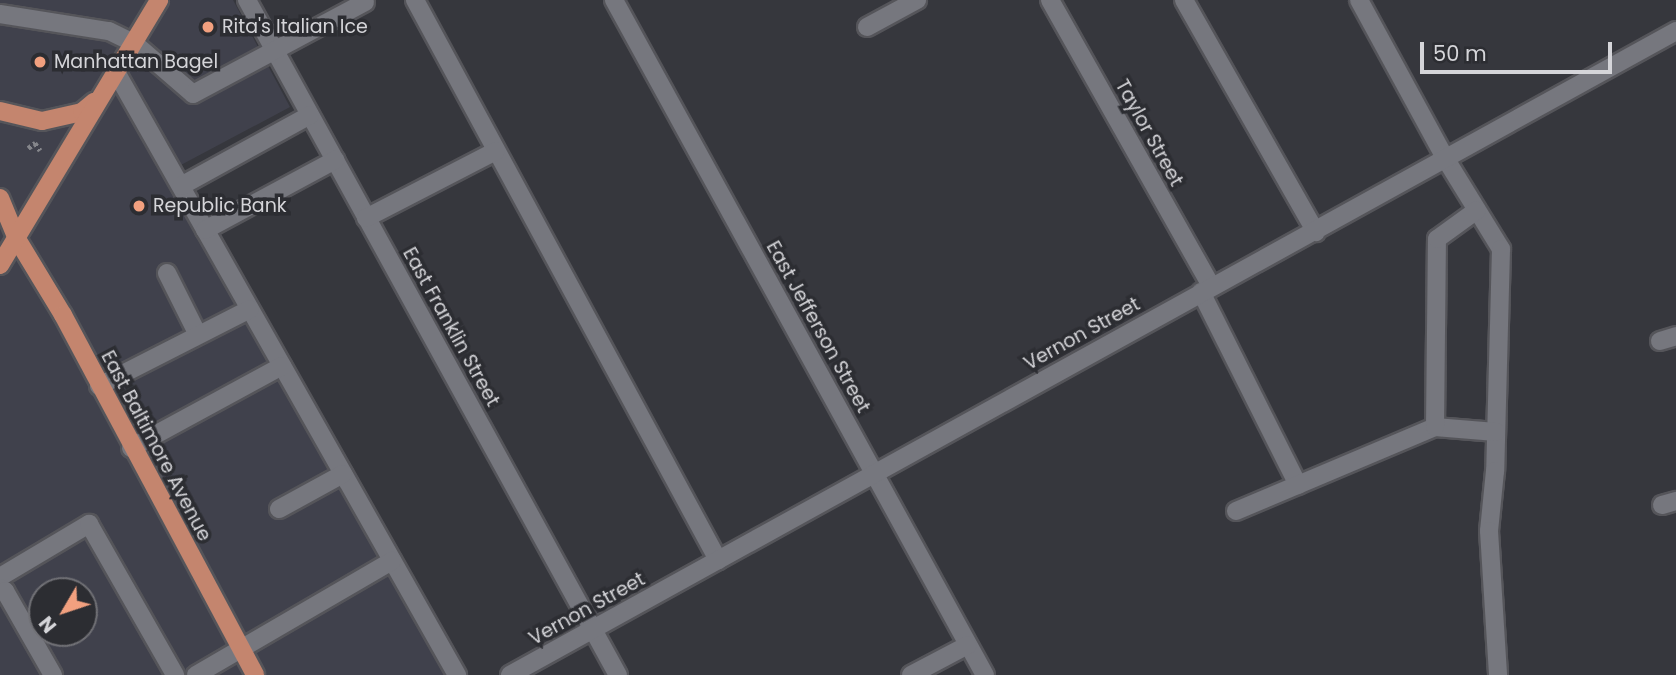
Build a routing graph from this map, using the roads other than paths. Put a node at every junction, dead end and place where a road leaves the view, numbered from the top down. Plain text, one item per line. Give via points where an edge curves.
1 (159, 0) edge
2 (247, 0) edge
3 (415, 0) edge
4 (614, 0) edge
5 (917, 0) edge
6 (1050, 0) edge
7 (1184, 0) edge
8 (1359, 0) edge
9 (365, 2) dead end
10 (0, 15) edge
11 (867, 27) dead end
12 (1676, 32) edge
13 (134, 43) junction
14 (275, 51) junction
15 (116, 72) junction
16 (102, 95) junction
17 (0, 111) edge
18 (310, 115) junction
19 (496, 151) junction
20 (1445, 159) junction
21 (335, 160) junction
22 (181, 186) junction
23 (0, 198) edge
24 (1477, 210) junction
25 (366, 218) junction
26 (205, 230) junction
27 (1316, 232) junction
28 (17, 239) junction
29 (0, 265) edge
30 (167, 273) dead end
31 (1206, 289) junction
32 (250, 309) junction
33 (198, 335) junction
34 (282, 366) junction
35 (99, 386) junction
36 (1435, 427) junction
37 (1496, 432) junction
38 (131, 448) junction
39 (874, 473) junction
40 (343, 474) junction
41 (1298, 485) junction
42 (279, 509) dead end
43 (1236, 511) dead end
44 (718, 560) junction
45 (392, 561) junction
46 (0, 577) edge
47 (0, 588) edge
48 (594, 630) junction
49 (968, 645) junction
50 (240, 647) junction
51 (981, 674) edge
52 (53, 675) edge
53 (175, 675) edge
54 (196, 675) edge
55 (256, 675) edge
56 (457, 675) edge
57 (510, 675) edge
58 (618, 675) edge
59 (911, 675) edge
60 (1498, 675) edge

1 - 13 main road
2 - 14 street, East Franklin Street
3 - 19 street
4 - 39 street, East Jefferson Street
5 - 11 street
6 - 31 street, Taylor Street
7 - 27 street
8 - 20 street
9 - 14 street
10 - 13 street via 109,32
12 - 20 street, Vernon Street
13 - 14 street via 193,94
13 - 15 main road
14 - 18 street, East Franklin Street
15 - 16 main road
15 - 22 street
16 - 17 main road via 82,112 42,121
16 - 28 main road
18 - 21 street, East Franklin Street
18 - 22 street
19 - 25 street
19 - 44 street
20 - 24 street
20 - 27 street, Vernon Street
21 - 25 street, East Franklin Street
21 - 26 street
22 - 26 street
23 - 28 main road, East Baltimore Avenue
24 - 36 street via 1437,239
24 - 37 street via 1501,248
25 - 48 street, East Franklin Street
26 - 32 street
27 - 31 street, Vernon Street
28 - 29 main road
28 - 35 main road, East Baltimore Avenue
30 - 33 street
31 - 39 street, Vernon Street
31 - 41 street, Taylor Street
32 - 33 street
32 - 34 street
33 - 35 street
34 - 38 street
34 - 40 street
35 - 38 main road, East Baltimore Avenue
36 - 37 street
36 - 41 street
37 - 60 street via 1489,531
38 - 50 main road, East Baltimore Avenue
39 - 44 street, Vernon Street
39 - 49 street, East Jefferson Street
40 - 42 street
40 - 45 street
41 - 43 street
44 - 48 street, Vernon Street
45 - 50 street
45 - 56 street
46 - 53 street via 89,524
47 - 52 street
48 - 57 street, Vernon Street
48 - 58 street, East Franklin Street
49 - 51 street, East Jefferson Street
49 - 59 street
50 - 54 street
50 - 55 main road, East Baltimore Avenue

